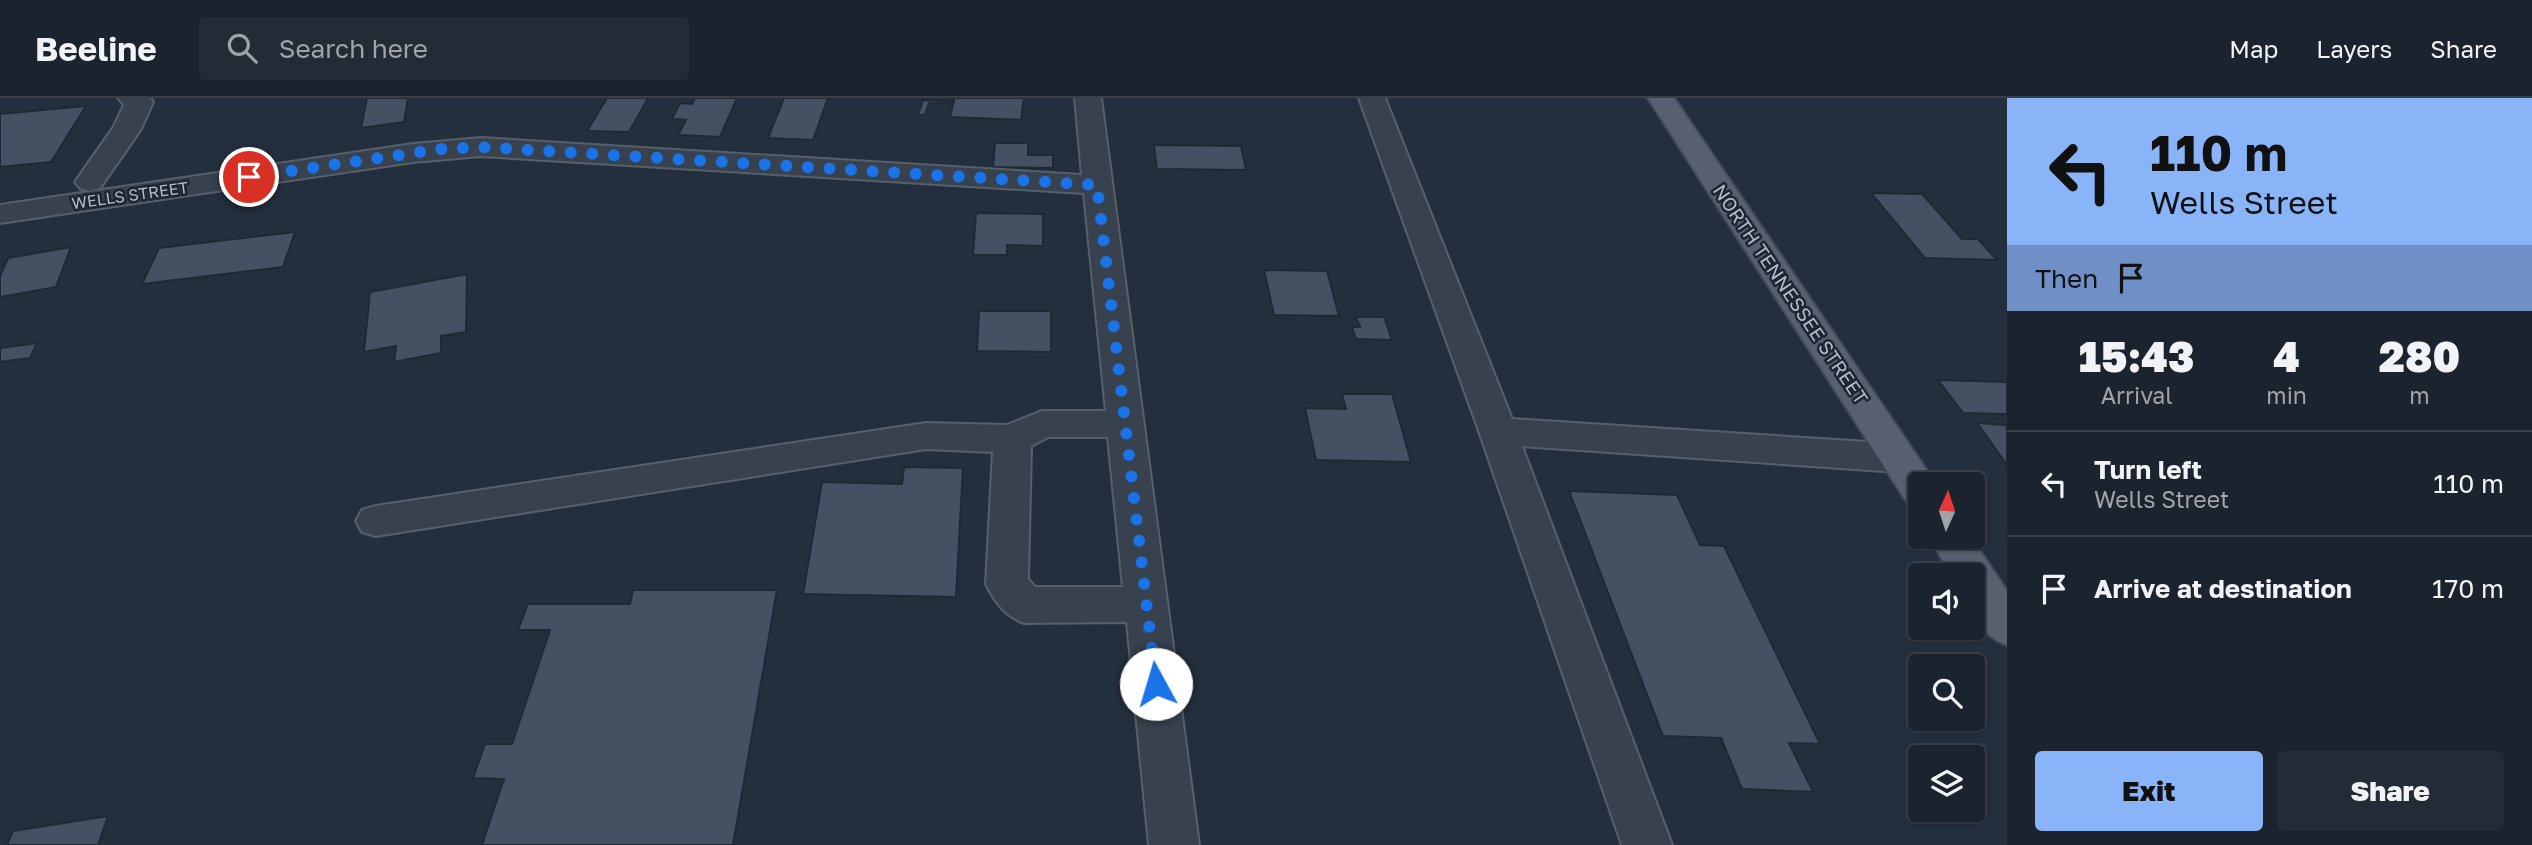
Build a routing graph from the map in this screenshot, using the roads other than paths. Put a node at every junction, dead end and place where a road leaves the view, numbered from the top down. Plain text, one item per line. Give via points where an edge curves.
1 (131, 98) edge
2 (1088, 98) edge
3 (1372, 98) edge
4 (1661, 98) edge
5 (1097, 185) junction
6 (83, 188) junction
7 (0, 190) edge
8 (0, 214) edge
9 (1125, 424) junction
10 (1498, 430) junction
11 (1012, 439) junction
12 (1898, 458) junction
13 (1908, 473) edge
14 (376, 521) dead end
15 (1957, 550) edge
16 (1147, 604) junction
17 (2007, 627) edge
18 (1174, 845) edge
19 (1647, 845) edge

1 - 6 street via 139,102 127,129
2 - 5 street
3 - 10 street
4 - 12 main road, NORTH TENNESSEE STREET
5 - 6 street, WELLS STREET via 481,147
5 - 9 street
6 - 7 street
6 - 8 street, WELLS STREET
9 - 11 street via 1042,424
9 - 16 street
10 - 12 street
10 - 19 street
11 - 14 street via 926,436
11 - 16 street via 1007,584 1024,605
12 - 13 main road, NORTH TENNESSEE STREET
15 - 17 main road
16 - 18 street

